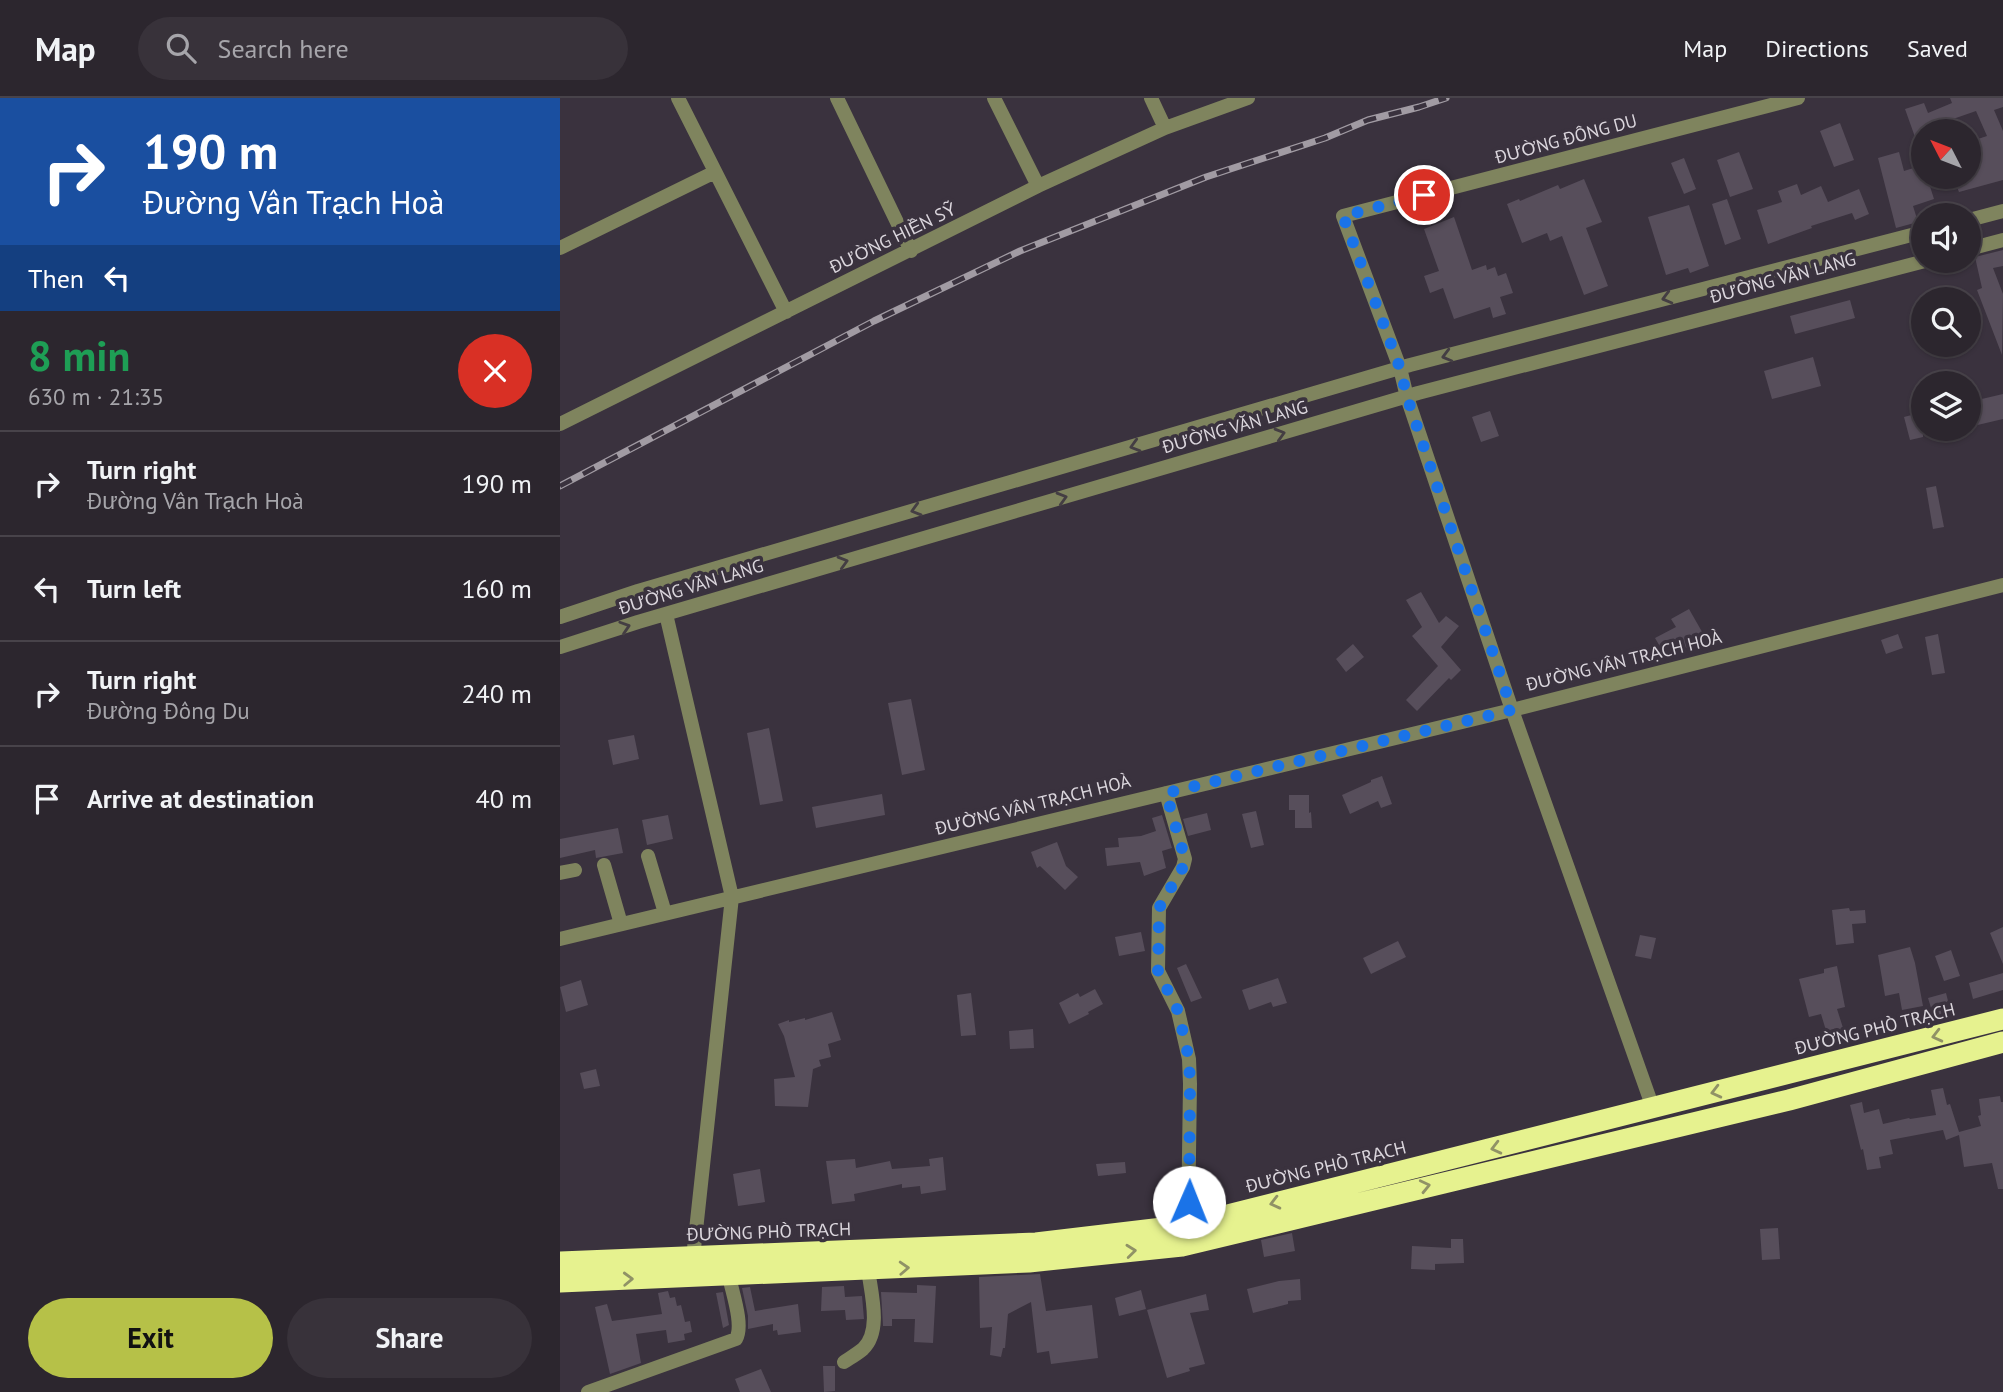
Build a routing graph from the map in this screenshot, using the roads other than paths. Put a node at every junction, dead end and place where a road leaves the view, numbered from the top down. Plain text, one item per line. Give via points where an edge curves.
1 (678, 98) edge
2 (837, 98) edge
3 (995, 98) edge
4 (1151, 98) edge
5 (1248, 98) edge
6 (1798, 98) edge
7 (1165, 128) junction
8 (715, 172) junction
9 (1038, 186) junction
10 (2003, 211) edge
11 (1981, 217) edge
12 (1911, 235) edge
13 (2003, 240) edge
14 (1981, 246) edge
15 (560, 248) edge
16 (911, 251) junction
17 (1911, 265) edge
18 (786, 312) junction
19 (1400, 368) junction
20 (1407, 397) junction
21 (560, 424) edge
22 (2003, 585) edge
23 (666, 614) junction
24 (560, 617) edge
25 (560, 647) edge
26 (1512, 710) junction
27 (1166, 793) junction
28 (648, 856) dead end
29 (604, 865) dead end
30 (575, 870) dead end
31 (560, 873) edge
32 (732, 897) junction
33 (665, 913) junction
34 (621, 924) junction
35 (560, 939) edge
36 (2003, 1019) edge
37 (2003, 1042) edge
38 (1783, 1076) junction
39 (1789, 1100) junction
40 (1653, 1108) junction
41 (1372, 1189) junction
42 (1188, 1225) junction
43 (560, 1262) edge
44 (691, 1268) junction
45 (868, 1269) junction
46 (729, 1276) junction
47 (560, 1282) edge
48 (844, 1362) dead end
49 (589, 1392) edge

1 - 8 street
2 - 16 street
3 - 9 street
4 - 7 street
5 - 7 street, ĐƯỜNG HIỀN SỸ
6 - 19 street, ĐƯỜNG ĐÔNG DU via 1343,216
7 - 9 street, ĐƯỜNG HIỀN SỸ
8 - 15 street
8 - 18 street
9 - 16 street, ĐƯỜNG HIỀN SỸ
10 - 11 street
12 -> 19 street, ĐƯỜNG VĂN LANG
13 - 14 street
16 - 18 street, ĐƯỜNG HIỀN SỸ
17 - 20 street, ĐƯỜNG VĂN LANG
18 - 21 street, ĐƯỜNG HIỀN SỸ
19 - 20 street
19 -> 24 street, ĐƯỜNG VĂN LANG
23 -> 20 street, ĐƯỜNG VĂN LANG
20 - 26 street
22 - 26 street, ĐƯỜNG VÂN TRẠCH HOÀ
25 -> 23 street, ĐƯỜNG VĂN LANG
23 - 32 street
26 - 27 street, ĐƯỜNG VÂN TRẠCH HOÀ
26 - 40 street
27 - 32 street, ĐƯỜNG VÂN TRẠCH HOÀ
27 - 42 street via 1185,859 1159,908 1158,971 1178,1011 1189,1059
28 - 33 street
29 - 34 street
30 - 31 street
32 - 33 street, ĐƯỜNG VÂN TRẠCH HOÀ
32 - 44 street
33 - 34 street, ĐƯỜNG VÂN TRẠCH HOÀ
34 - 35 street, ĐƯỜNG VÂN TRẠCH HOÀ
36 -> 38 highway, ĐƯỜNG PHÒ TRẠCH
37 - 39 highway, ĐƯỜNG PHÒ TRẠCH
38 - 39 highway
38 -> 40 highway, ĐƯỜNG PHÒ TRẠCH
41 -> 39 highway, ĐƯỜNG PHÒ TRẠCH
40 -> 41 highway, ĐƯỜNG PHÒ TRẠCH
41 -> 42 highway, ĐƯỜNG PHÒ TRẠCH
45 -> 41 highway, ĐƯỜNG PHÒ TRẠCH via 1030,1262 1182,1245
42 - 44 highway, ĐƯỜNG PHÒ TRẠCH via 1036,1244
43 - 44 highway, ĐƯỜNG PHÒ TRẠCH
44 - 46 highway, ĐƯỜNG PHÒ TRẠCH
47 -> 44 highway, ĐƯỜNG PHÒ TRẠCH
45 - 46 highway, ĐƯỜNG PHÒ TRẠCH
45 - 48 street via 871,1337
46 - 49 street via 739,1324 736,1339

